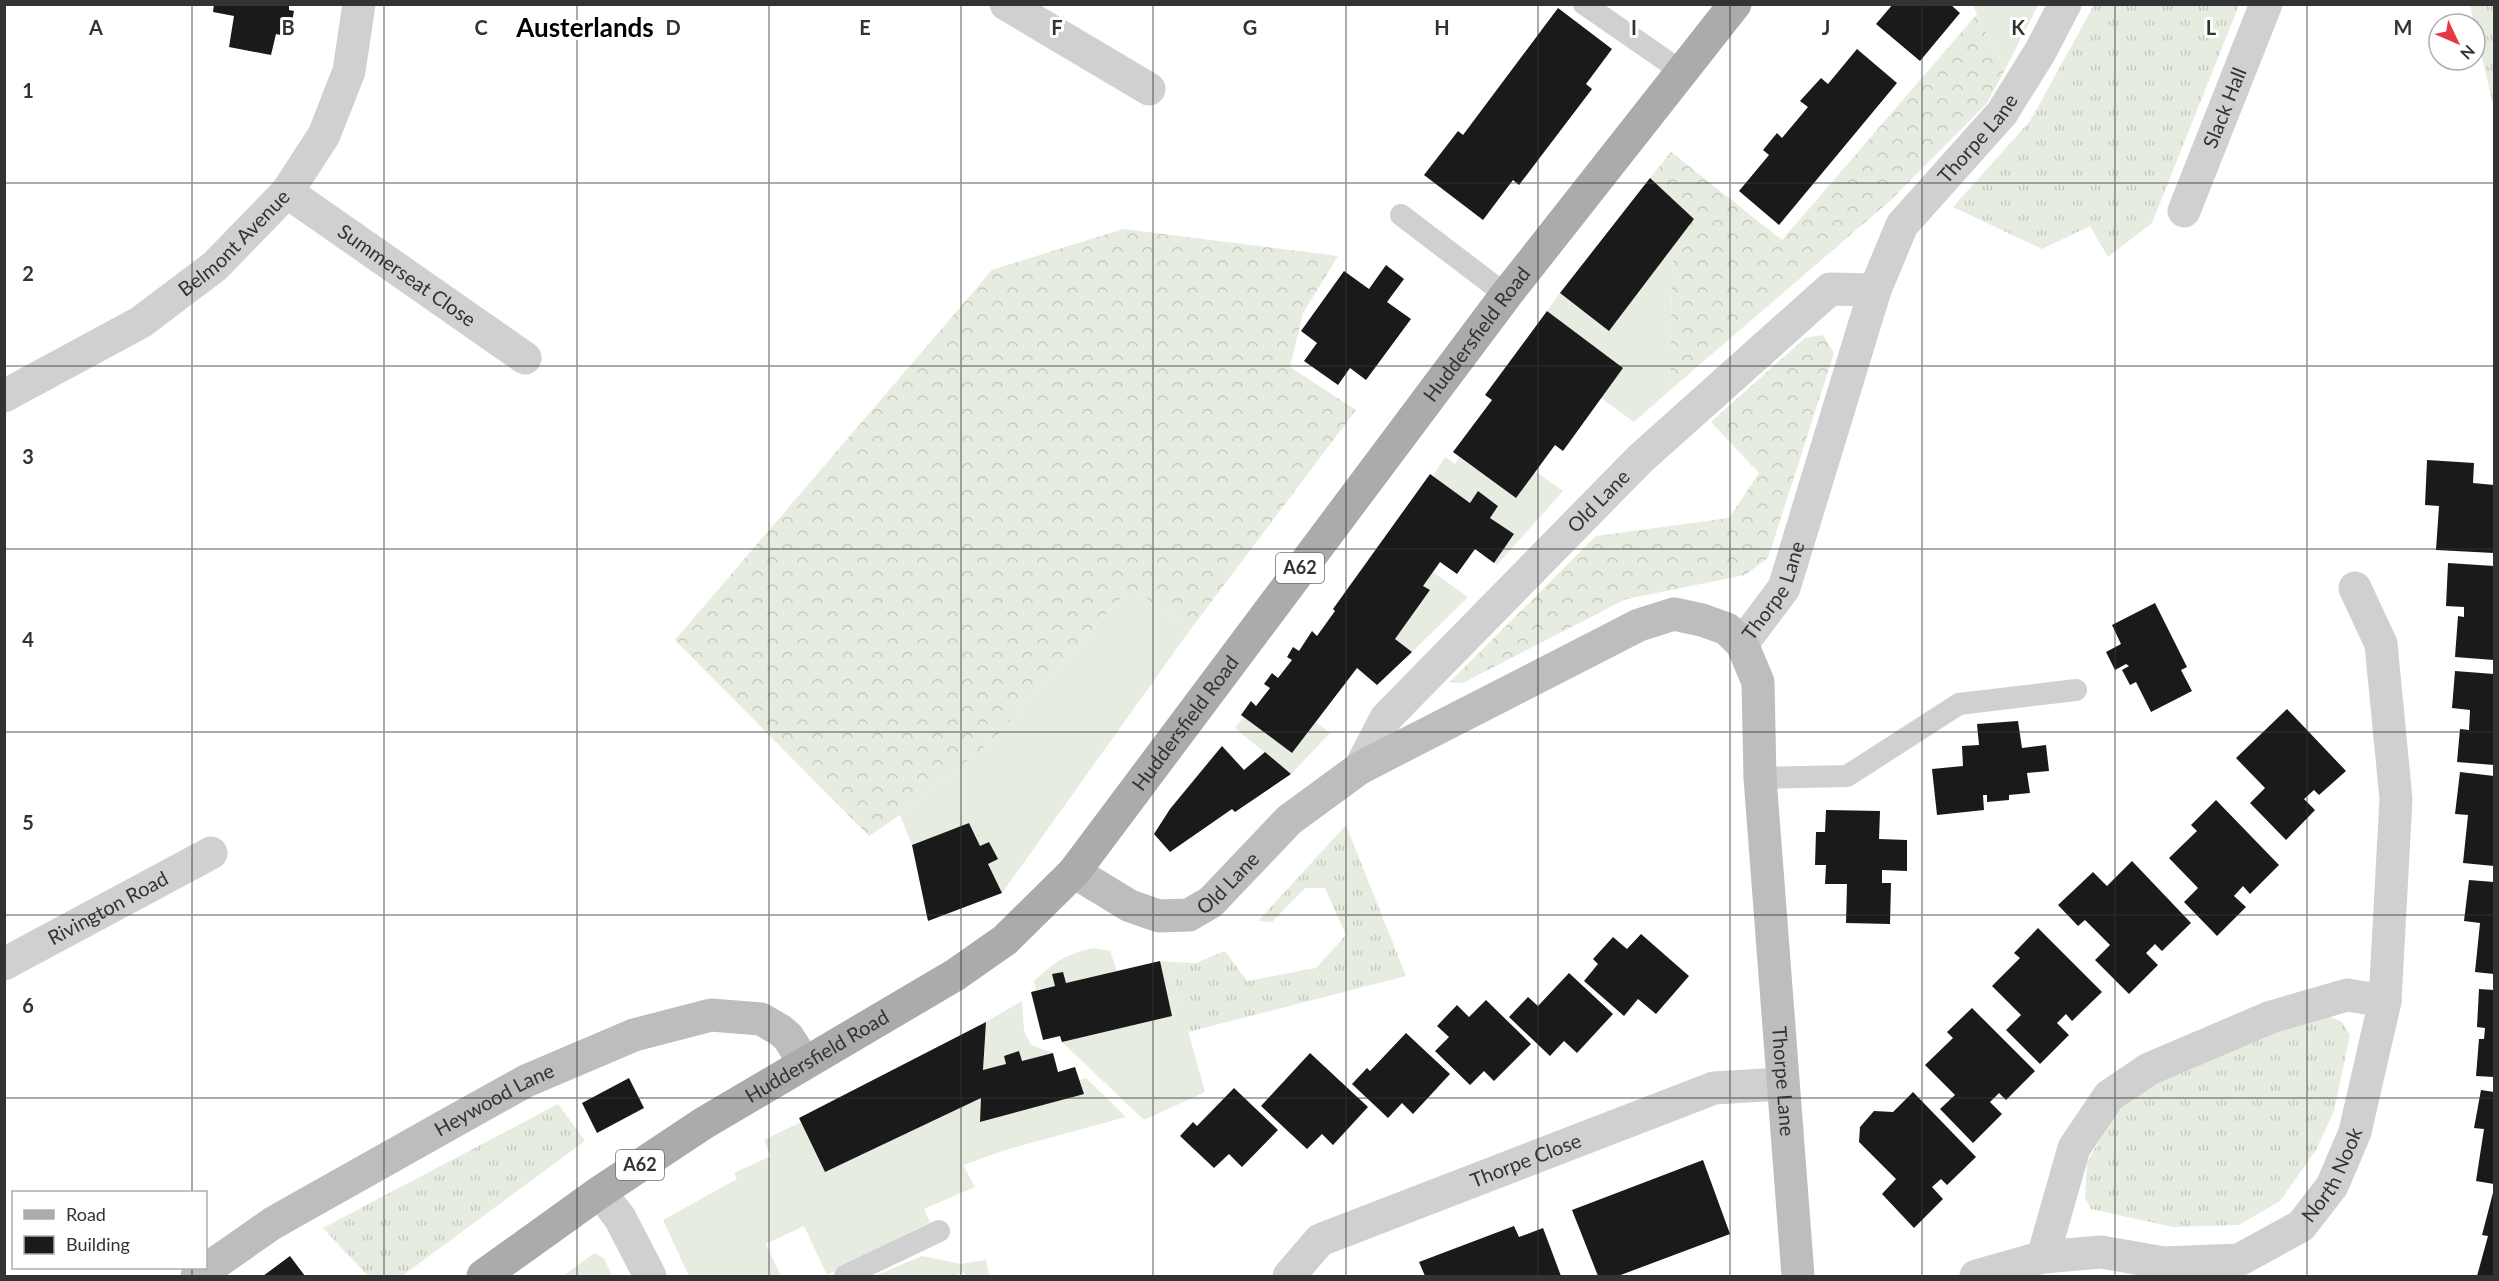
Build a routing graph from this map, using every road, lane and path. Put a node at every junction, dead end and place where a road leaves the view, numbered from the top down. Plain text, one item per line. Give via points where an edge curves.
1 (359, 4) edge
2 (1006, 4) edge
3 (1584, 4) edge
4 (1735, 4) edge
5 (2065, 4) edge
6 (2266, 4) edge
7 (1681, 71) junction
8 (1149, 89) dead end
9 (287, 192) junction
10 (2184, 211) dead end
11 (1401, 215) dead end
12 (1875, 290) junction
13 (1506, 295) junction
14 (525, 358) dead end
15 (4, 396) edge
16 (2355, 588) dead end
17 (1742, 644) junction
18 (2076, 690) dead end
19 (1360, 768) junction
20 (1760, 778) junction
21 (212, 853) dead end
22 (1074, 873) junction
23 (4, 964) edge
24 (2385, 1001) junction
25 (804, 1062) junction
26 (1782, 1084) junction
27 (600, 1192) junction
28 (939, 1231) dead end
29 (2043, 1257) junction
30 (197, 1276) edge
31 (483, 1276) edge
32 (651, 1276) edge
33 (845, 1276) edge
34 (1289, 1276) edge
35 (1798, 1276) edge
36 (1976, 1276) edge

1 - 9 street, Belmont Avenue via 349,71 324,135
2 - 8 street
3 - 7 lane
4 - 7 main road, Huddersfield Road / A62
5 - 12 street, Thorpe Lane via 2002,113 1902,225
6 - 10 street, Slack Hall
7 - 13 main road, Huddersfield Road / A62
9 - 14 street, Summerseat Close
9 - 15 street, Belmont Avenue via 215,266 141,322
11 - 13 lane
12 - 17 street, Thorpe Lane via 1784,588
12 - 19 street, Old Lane via 1830,289 1640,459 1386,718
13 - 22 main road, Huddersfield Road / A62
16 - 24 street, North Nook via 2381,645 2396,799
17 - 19 street, Old Lane via 1727,629 1674,614 1639,625
17 - 20 street, Thorpe Lane via 1758,682
18 - 20 lane via 1959,704 1847,776
19 - 22 street, Old Lane via 1289,820 1211,902 1189,915 1159,916 1130,906
20 - 26 street, Thorpe Lane
21 - 23 street, Rivington Road
22 - 25 main road, Huddersfield Road / A62 via 1005,940 955,975
24 - 29 street via 2347,995 2271,1017 2149,1070 2109,1096 2074,1148
24 - 29 street, North Nook via 2355,1132 2332,1186 2301,1226 2239,1260 2164,1263 2101,1252
25 - 27 main road, Huddersfield Road / A62
25 - 30 street, Heywood Lane via 788,1037 761,1019 711,1016 634,1035 526,1081 456,1119 273,1223
26 - 34 street, Thorpe Close via 1714,1088 1320,1240
26 - 35 street, Thorpe Lane
27 - 31 main road, Huddersfield Road / A62
27 - 32 street via 620,1218
28 - 33 lane
29 - 36 street, North Nook

